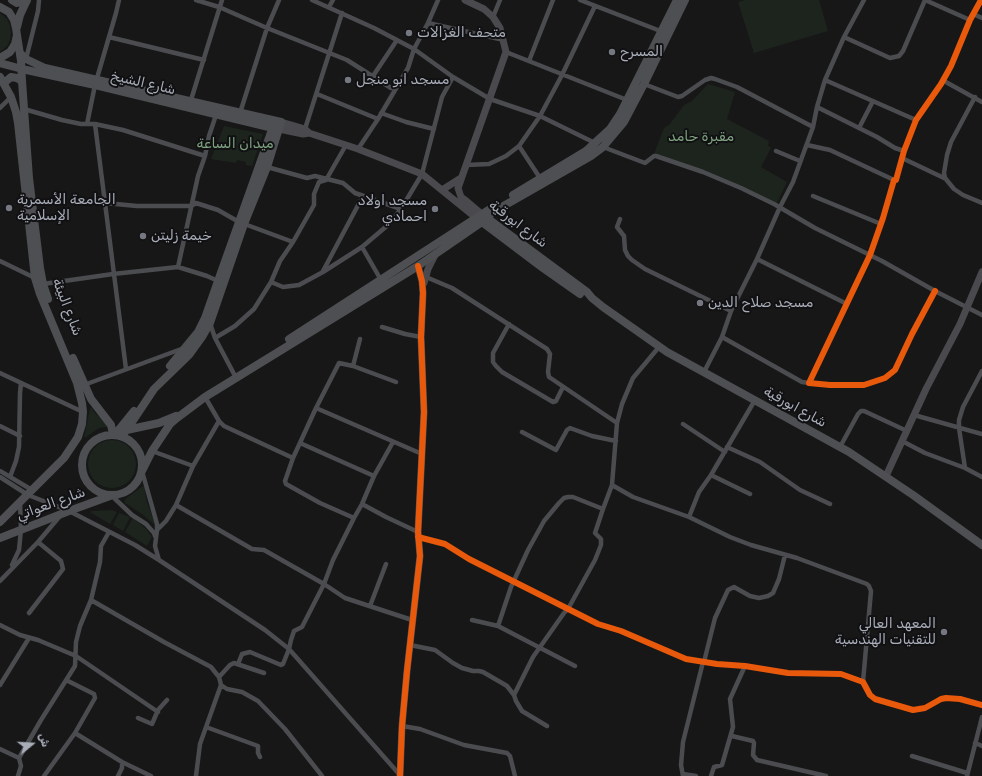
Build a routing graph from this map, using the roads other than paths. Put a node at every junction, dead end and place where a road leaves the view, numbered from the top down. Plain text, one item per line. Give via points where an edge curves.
1 (12, 0) edge
2 (27, 0) edge
3 (39, 0) edge
4 (119, 0) edge
5 (196, 0) edge
6 (222, 0) edge
7 (279, 0) edge
8 (312, 0) edge
9 (333, 0) edge
10 (438, 0) edge
11 (465, 0) edge
12 (500, 0) edge
13 (553, 0) edge
14 (580, 0) edge
15 (677, 0) edge
16 (685, 0) edge
17 (864, 0) edge
18 (927, 0) edge
19 (981, 0) edge
20 (595, 6) junction
21 (0, 7) edge
22 (219, 7) junction
23 (329, 7) junction
24 (342, 13) junction
25 (973, 14) junction
26 (494, 17) junction
27 (982, 18) edge
28 (970, 20) junction
29 (428, 23) junction
30 (267, 28) junction
31 (17, 31) junction
32 (665, 32) junction
33 (109, 37) junction
34 (844, 38) junction
35 (397, 40) junction
36 (504, 40) junction
37 (414, 49) junction
38 (506, 52) junction
39 (329, 54) junction
40 (23, 56) junction
41 (0, 58) edge
42 (204, 60) junction
43 (528, 61) junction
44 (0, 63) edge
45 (22, 70) junction
46 (562, 75) junction
47 (373, 76) junction
48 (453, 77) junction
49 (2, 80) edge
50 (825, 80) junction
51 (22, 81) junction
52 (944, 81) junction
53 (96, 82) junction
54 (644, 84) junction
55 (391, 88) dead end
56 (317, 94) junction
57 (11, 97) junction
58 (975, 97) junction
59 (490, 99) junction
60 (191, 100) junction
61 (627, 100) junction
62 (873, 101) junction
63 (982, 102) edge
64 (817, 107) junction
65 (0, 108) edge
66 (24, 109) junction
67 (240, 113) junction
68 (382, 113) junction
69 (216, 115) junction
70 (540, 116) junction
71 (378, 119) junction
72 (916, 120) junction
73 (87, 124) junction
74 (95, 124) junction
75 (277, 125) junction
76 (812, 128) junction
77 (859, 128) junction
78 (434, 129) junction
79 (306, 132) junction
80 (595, 143) junction
81 (807, 145) junction
82 (346, 146) junction
83 (519, 146) junction
84 (603, 147) junction
85 (358, 149) junction
86 (776, 151) dead end
87 (904, 152) junction
88 (205, 156) junction
89 (902, 158) junction
90 (800, 161) junction
91 (466, 164) junction
92 (266, 167) junction
93 (422, 174) junction
94 (27, 178) junction
95 (461, 178) junction
96 (540, 178) junction
97 (946, 179) junction
98 (326, 180) junction
99 (894, 180) junction
100 (442, 190) junction
101 (363, 196) junction
102 (813, 196) dead end
103 (105, 203) junction
104 (982, 203) edge
105 (191, 206) junction
106 (780, 207) junction
107 (401, 209) junction
108 (482, 218) junction
109 (620, 219) dead end
110 (242, 223) junction
111 (881, 224) junction
112 (293, 242) junction
113 (362, 247) junction
114 (435, 255) junction
115 (870, 255) junction
116 (757, 259) junction
117 (0, 261) edge
118 (416, 262) junction
119 (178, 267) junction
120 (323, 272) junction
121 (982, 272) edge
122 (113, 274) junction
123 (426, 277) junction
124 (35, 278) junction
125 (381, 280) junction
126 (218, 281) junction
127 (271, 282) junction
128 (43, 284) junction
129 (423, 287) junction
130 (935, 291) junction
131 (847, 304) junction
132 (967, 308) junction
133 (731, 311) junction
134 (982, 315) edge
135 (210, 323) junction
136 (509, 324) junction
137 (382, 327) dead end
138 (421, 337) junction
139 (722, 337) junction
140 (214, 338) junction
141 (360, 339) dead end
142 (186, 347) junction
143 (659, 347) junction
144 (353, 366) junction
145 (126, 368) junction
146 (982, 371) edge
147 (704, 372) junction
148 (0, 373) edge
149 (234, 374) junction
150 (980, 379) edge
151 (396, 382) dead end
152 (21, 383) junction
153 (809, 383) junction
154 (84, 385) junction
155 (563, 387) junction
156 (205, 397) junction
157 (755, 400) junction
158 (316, 408) junction
159 (83, 412) junction
160 (914, 415) junction
161 (220, 421) junction
162 (617, 423) junction
163 (683, 424) dead end
164 (0, 426) edge
165 (959, 428) junction
166 (128, 429) junction
167 (907, 431) junction
168 (522, 432) dead end
169 (982, 434) edge
170 (116, 435) junction
171 (20, 436) junction
172 (78, 437) junction
173 (616, 441) junction
174 (902, 441) junction
175 (393, 442) junction
176 (300, 443) junction
177 (840, 447) junction
178 (726, 450) junction
179 (84, 451) junction
180 (152, 451) junction
181 (422, 454) junction
182 (64, 458) junction
183 (293, 458) junction
184 (193, 466) junction
185 (965, 468) junction
186 (142, 470) junction
187 (0, 471) edge
188 (711, 475) junction
189 (374, 476) junction
190 (886, 476) junction
191 (0, 477) edge
192 (10, 477) junction
193 (982, 477) edge
194 (612, 485) junction
195 (30, 492) junction
196 (750, 494) dead end
197 (112, 496) junction
198 (20, 502) junction
199 (362, 504) junction
200 (830, 504) dead end
201 (176, 505) junction
202 (603, 509) junction
203 (65, 512) junction
204 (689, 517) junction
205 (354, 518) junction
206 (0, 522) edge
207 (21, 529) junction
208 (157, 530) junction
209 (109, 532) junction
210 (418, 534) junction
211 (155, 536) junction
212 (0, 538) edge
213 (38, 542) junction
214 (982, 545) edge
215 (784, 555) junction
216 (159, 560) junction
217 (386, 564) dead end
218 (9, 571) junction
219 (0, 581) edge
220 (514, 582) junction
221 (324, 584) junction
222 (91, 600) junction
223 (370, 606) junction
224 (568, 609) junction
225 (29, 613) dead end
226 (412, 620) junction
227 (472, 620) dead end
228 (0, 625) edge
229 (498, 626) junction
230 (29, 638) junction
231 (410, 645) junction
232 (540, 647) junction
233 (290, 650) junction
234 (76, 656) junction
235 (703, 662) junction
236 (238, 664) junction
237 (575, 666) dead end
238 (745, 666) junction
239 (264, 673) dead end
240 (219, 677) junction
241 (66, 680) junction
242 (863, 682) junction
243 (0, 685) edge
244 (221, 685) junction
245 (514, 695) junction
246 (167, 700) dead end
247 (982, 705) edge
248 (158, 712) junction
249 (982, 717) edge
250 (138, 718) dead end
251 (402, 726) junction
252 (547, 726) dead end
253 (206, 727) junction
254 (75, 733) junction
255 (732, 736) junction
256 (975, 743) junction
257 (982, 746) edge
258 (0, 749) edge
259 (912, 756) dead end
260 (260, 757) dead end
261 (19, 758) junction
262 (122, 762) junction
263 (399, 775) edge
264 (683, 775) edge
265 (967, 775) edge
266 (18, 776) edge
267 (44, 776) edge
268 (118, 776) edge
269 (151, 776) edge
270 (196, 776) edge
271 (322, 776) edge
272 (515, 776) edge
273 (696, 776) edge
274 (710, 776) edge
275 (826, 776) edge

1 - 2 main road via 17,3
2 - 31 main road via 20,15
3 - 40 street via 38,11
4 - 33 street
5 - 22 street
6 - 22 street
7 - 30 street
8 - 23 street
9 - 23 street
10 - 29 street
11 - 26 street
12 - 26 street
13 - 43 street
14 - 20 street
15 - 32 main road
16 - 32 main road
17 - 34 street
18 - 28 street
18 - 34 street via 899,56 890,58
19 - 25 street
20 - 32 street
20 - 46 street
21 - 31 main road via 9,12
22 - 30 street
22 - 42 street
23 - 24 street
24 - 35 street
24 - 39 street
25 - 27 street
25 - 28 street
26 - 36 street
28 - 52 street
29 - 36 street
29 - 37 street
30 - 39 street
30 - 67 street
31 - 40 main road, شارع البيئة
31 - 41 main road via 15,44 10,52
32 - 54 main road
32 - 61 main road
33 - 42 street
33 - 53 street
34 - 50 street
35 - 37 street
35 - 47 street
36 - 38 street
37 - 48 street
37 - 68 street via 408,68
38 - 43 street
38 - 59 street
39 - 47 street via 347,60
39 - 56 street
40 - 45 main road, شارع البيئة
40 - 53 main road, شارع الشيخ via 45,68
42 - 60 street
43 - 46 street
44 - 45 main road, شارع الشيخ
45 - 51 main road, شارع البيئة
45 - 53 main road, شارع الشيخ
46 - 61 street
46 - 70 street
47 - 55 street
48 - 59 street
48 - 78 street via 442,97
49 - 51 main road via 14,77
49 - 57 main road, شارع البيئة
50 - 62 street
50 - 64 street
51 - 66 main road, شارع البيئة
52 - 58 street
52 - 72 street
53 - 60 main road, شارع الشيخ
53 - 69 main road, شارع الشيخ
53 - 73 street
54 - 76 street via 678,97 705,80 715,79 737,87
54 - 84 main road via 624,122
56 - 71 street
56 - 79 street
57 - 65 street
57 - 94 main road, شارع البيئة
58 - 63 street
58 - 97 street via 952,142 944,169
59 - 70 street
59 - 91 street
60 - 67 main road, شارع الشيخ
61 - 80 main road via 610,129
62 - 72 street
62 - 77 street
64 - 76 street
64 - 77 street
66 - 73 street
66 - 94 main road, شارع البيئة
67 - 75 main road, شارع الشيخ
68 - 71 street
68 - 78 street
69 - 75 main road, شارع الشيخ
69 - 88 street
70 - 80 street
70 - 83 street
71 - 85 street
72 - 87 street
73 - 74 street
74 - 88 street via 123,130
74 - 103 street
75 - 79 street, شارع ابورقية
75 - 92 main road
75 - 110 main road
76 - 81 street
77 - 87 street
78 - 93 street
79 - 82 street, شارع ابورقية
80 - 96 main road
81 - 90 street
81 - 99 street via 830,150
82 - 85 street, شارع ابورقية
82 - 98 street
83 - 91 street via 495,162
83 - 96 street
84 - 106 street via 645,163 655,155 694,168
84 - 108 main road
85 - 93 street, شارع ابورقية
86 - 90 street
87 - 89 street
88 - 105 street
89 - 97 street
89 - 99 street
90 - 106 street
91 - 95 street
92 - 98 street via 307,178 315,176
92 - 110 main road
93 - 100 street, شارع ابورقية
93 - 107 street
94 - 124 main road, شارع البيئة
94 - 128 main road, شارع البيئة
95 - 100 street
95 - 108 street, شارع ابورقية via 458,188 461,197
96 - 108 main road
97 - 104 street via 954,189
98 - 101 street via 343,183
98 - 112 street via 319,182 314,194 314,204
99 - 111 street
100 - 108 street, شارع ابورقية
101 - 107 street
101 - 120 street
102 - 111 street
103 - 105 street
103 - 122 street
105 - 110 street via 196,203 218,210
105 - 119 street
106 - 115 street via 815,228
106 - 116 street
107 - 113 street via 388,225
108 - 114 main road
108 - 118 main road
108 - 143 main road, شارع ابورقية via 560,280 584,296 592,298
109 - 133 street via 617,227 624,236 625,250 632,260 645,269
110 - 112 street
110 - 126 main road
110 - 135 main road
111 - 115 street
112 - 127 street
113 - 120 street
113 - 125 street
114 - 118 main road
114 - 123 street
115 - 130 street
115 - 131 street
116 - 131 street
116 - 133 street
117 - 124 street
118 - 125 main road
118 - 129 street
118 - 156 main road
119 - 122 street
119 - 126 street
120 - 127 street via 296,286 283,287
121 - 132 street
122 - 128 street
122 - 145 street
123 - 129 street
123 - 136 street via 452,288
124 - 159 main road, شارع البيئة via 77,383
125 - 149 main road
126 - 142 main road via 205,318
127 - 140 street via 254,309 235,326
128 - 154 main road, شارع البيئة
129 - 138 street
130 - 132 street
130 - 153 street via 895,370 885,378 864,385
131 - 153 street
132 - 134 street
132 - 160 street
133 - 139 street
135 - 140 street
135 - 166 main road via 189,355 154,389
136 - 155 street via 547,348 550,354 548,375
136 - 155 street via 493,353 493,362 496,366 552,402 556,401
137 - 138 street
138 - 181 street via 424,412
139 - 147 street
139 - 153 street via 802,382
140 - 149 street
141 - 144 street
142 - 145 street
142 - 170 main road
143 - 147 main road, شارع ابورقية
143 - 162 street via 633,378
144 - 151 street
144 - 158 street via 338,364
145 - 154 street
146 - 150 street
147 - 157 main road, شارع ابورقية
148 - 152 street
149 - 166 main road via 172,418
150 - 165 street via 963,407
152 - 159 street
152 - 171 street
154 - 170 main road, شارع البيئة
155 - 162 street
156 - 161 street
156 - 180 main road via 176,418
157 - 177 main road, شارع ابورقية
157 - 178 street
158 - 175 street
158 - 176 street
159 - 172 main road, شارع البيئة
160 - 165 street
160 - 167 street
161 - 183 street via 229,429
161 - 184 street
162 - 173 street
163 - 178 street
164 - 171 street
165 - 169 street
165 - 185 street
166 - 170 main road
167 - 174 street
167 - 177 street via 861,411
168 - 173 street via 556,450 570,428
170 - 179 main road via 101,436
170 - 186 main road via 130,440 138,450
171 - 192 street via 16,461
172 - 179 main road
172 - 182 main road, شارع البيئة
173 - 194 street
174 - 185 street
174 - 190 street
175 - 181 street
175 - 189 street
176 - 183 street
176 - 189 street
177 - 190 main road, شارع ابورقية
178 - 188 street
178 - 200 street via 760,462 800,490
179 - 182 main road
179 - 197 main road via 81,468 83,477 95,490
180 - 184 street
180 - 186 main road
181 - 210 street
182 - 195 main road
183 - 205 street via 286,484
184 - 201 street
185 - 193 street
186 - 197 main road via 139,479 131,488
186 - 208 street
187 - 192 street
188 - 196 street
188 - 204 street via 699,492
189 - 199 street
190 - 214 main road, شارع ابورقية
191 - 195 street
192 - 195 street
194 - 202 street
194 - 204 street via 633,497
195 - 198 main road
195 - 203 street
197 - 203 main road, شارع العواتي
197 - 211 street via 146,524
198 - 206 main road
198 - 207 street
199 - 205 street
199 - 210 street
201 - 208 street
201 - 221 street via 240,543 252,549 264,550
202 - 220 street via 573,497 564,498 544,521
202 - 224 street via 595,533 601,539 601,545
203 - 207 main road, شارع العواتي
203 - 209 street
203 - 213 street
204 - 215 street via 751,545
205 - 221 street
207 - 212 main road, شارع العواتي
207 - 218 street via 19,550
208 - 211 street
209 - 216 street
209 - 222 street via 101,546
210 - 220 street via 445,544
210 - 226 street via 420,556
211 - 216 street
213 - 218 street
213 - 225 street via 61,561 63,569
215 - 235 street via 773,593 759,598 734,587 728,590 715,618
215 - 242 street via 869,586 871,591
216 - 233 street via 265,630
217 - 223 street
218 - 219 street
220 - 224 street
220 - 229 street
221 - 223 street via 344,598
221 - 233 street via 302,627 294,631
222 - 234 street via 80,626 74,649
222 - 240 street via 211,667
223 - 226 street
224 - 232 street
224 - 235 street via 598,624 686,659
226 - 231 street
227 - 229 street
228 - 230 street
229 - 232 street
230 - 234 street
230 - 243 street
231 - 245 street via 435,650 462,668 483,672 507,686
231 - 251 street
232 - 237 street
232 - 245 street
233 - 236 street via 283,665 250,652 242,654
233 - 263 street
234 - 241 street via 75,666
234 - 248 street
235 - 238 street
235 - 264 street via 683,742
236 - 239 street
236 - 240 street via 230,665
238 - 242 street via 788,673 841,674
238 - 255 street via 730,699
240 - 244 street
241 - 254 street via 94,694
241 - 261 street
242 - 247 street via 875,699 913,710 920,710 946,698
244 - 253 street
244 - 271 street via 258,701 285,729
245 - 252 street via 522,711
246 - 248 street
248 - 250 street via 152,724
249 - 256 street
251 - 263 street
251 - 272 street via 420,729 464,745 507,753
253 - 260 street via 258,746
253 - 270 street via 200,744
254 - 262 street
254 - 267 street
255 - 274 street via 722,765 714,767
255 - 275 street via 753,741 753,755 757,760
256 - 257 street
256 - 265 street
258 - 261 street
259 - 265 street
261 - 266 street via 21,766
262 - 268 street
262 - 269 street
264 - 273 street

